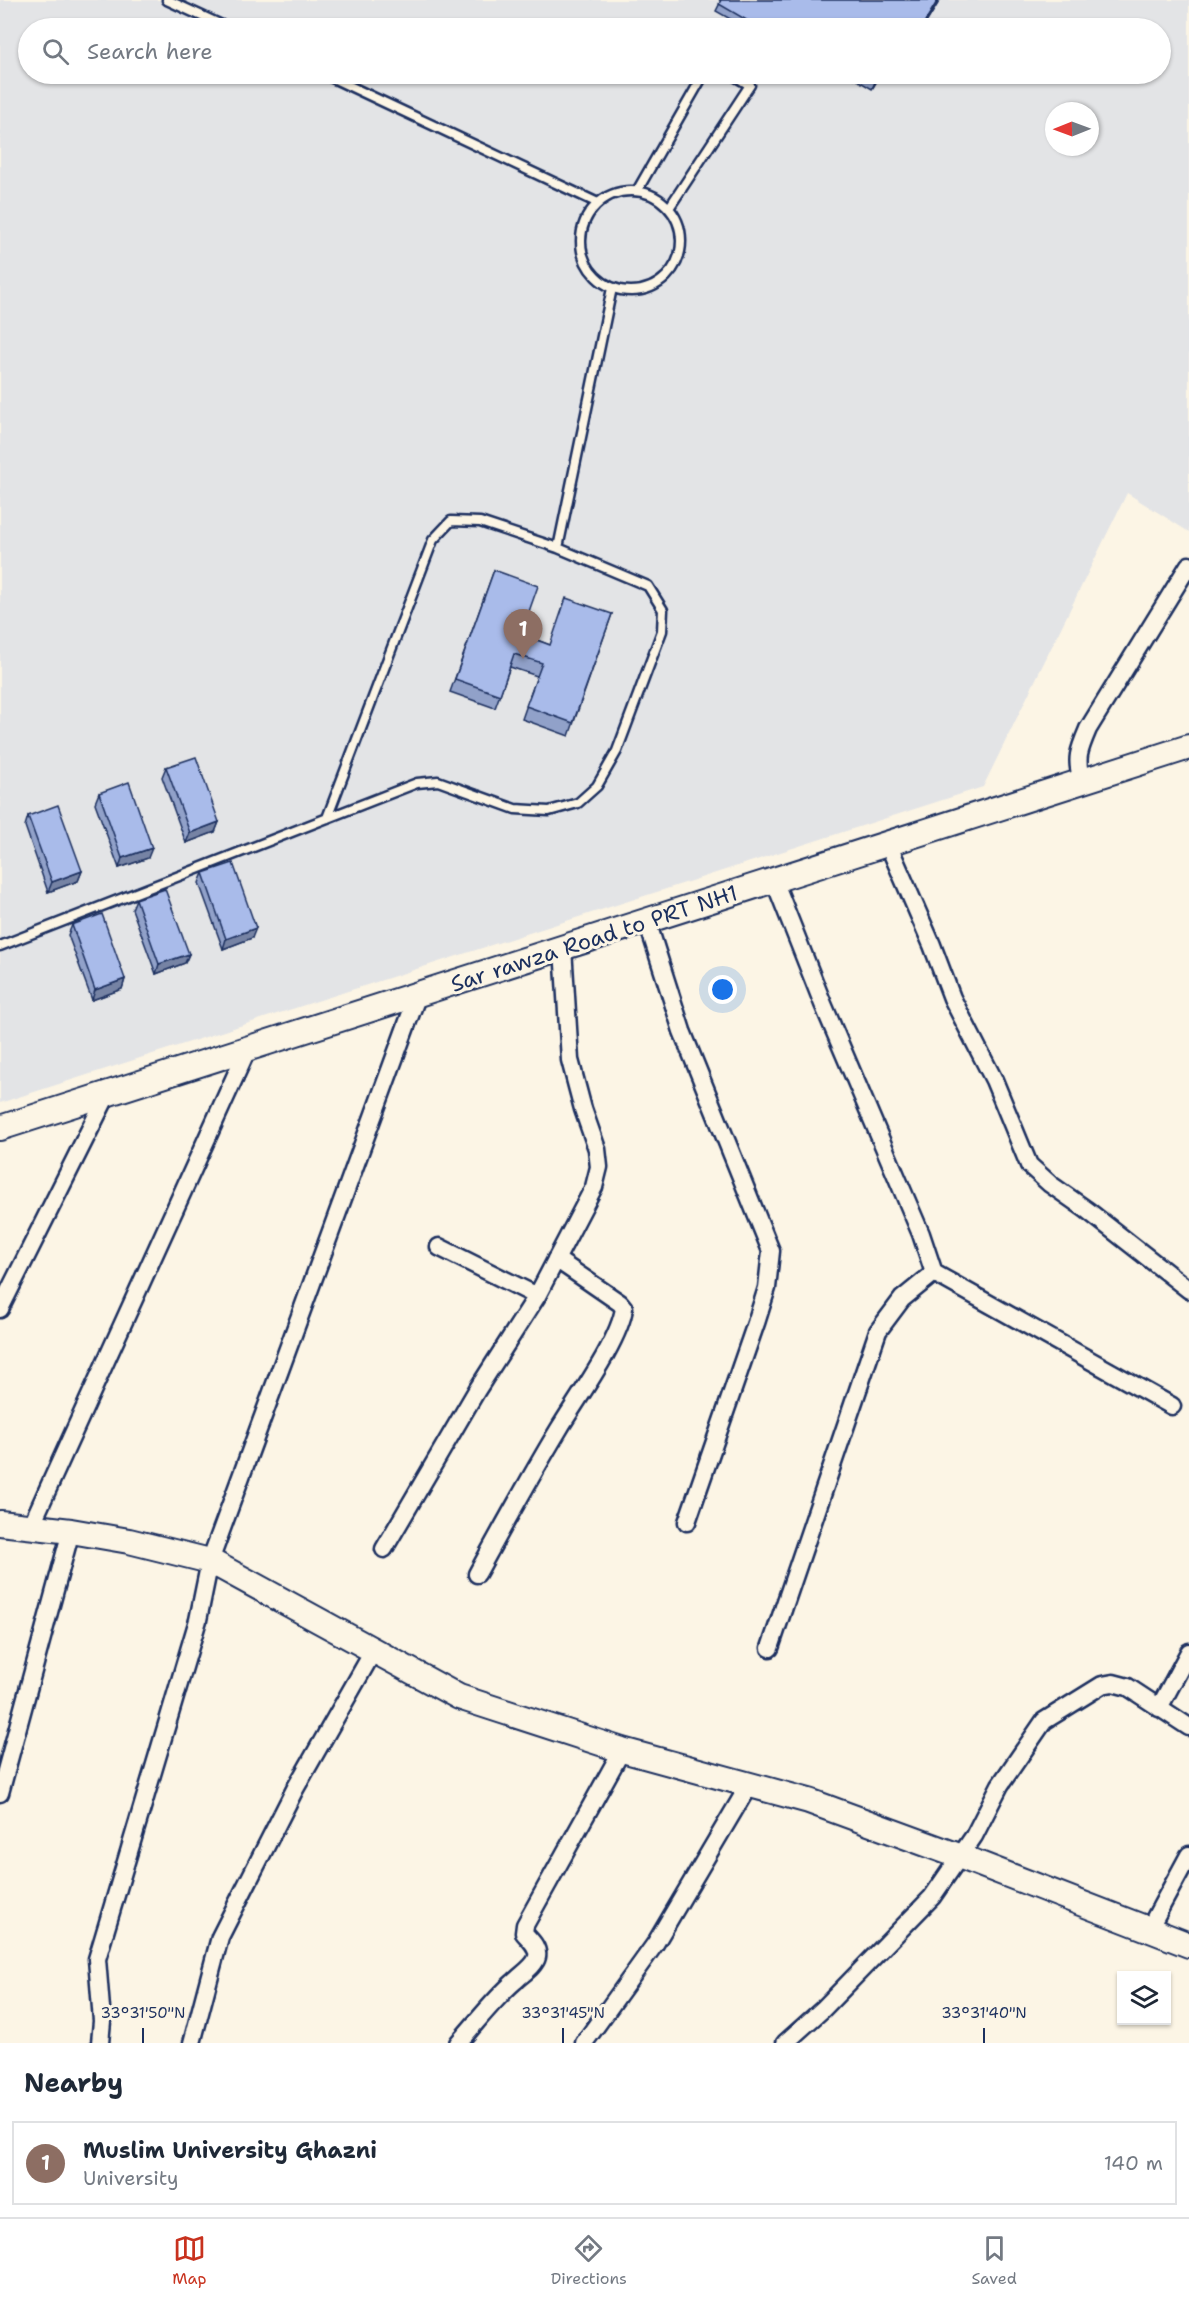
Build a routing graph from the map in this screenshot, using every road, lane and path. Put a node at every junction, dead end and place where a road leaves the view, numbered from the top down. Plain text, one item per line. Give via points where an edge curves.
1 (167, 0) edge
2 (206, 18) edge
3 (345, 84) edge
4 (698, 84) edge
5 (748, 84) edge
6 (637, 191) junction
7 (598, 202) junction
8 (669, 208) junction
9 (612, 288) junction
10 (558, 548) junction
11 (1189, 565) edge
12 (1189, 747) edge
13 (1082, 782) junction
14 (327, 818) junction
15 (888, 844) junction
16 (774, 880) junction
17 (647, 921) junction
18 (0, 945) edge
19 (563, 948) junction
20 (418, 994) junction
21 (248, 1048) junction
22 (108, 1093) junction
23 (0, 1128) edge
24 (439, 1247) dead end
25 (556, 1259) junction
26 (933, 1273) junction
27 (1189, 1290) edge
28 (537, 1296) junction
29 (0, 1309) edge
30 (1172, 1406) dead end
31 (687, 1522) dead end
32 (0, 1523) edge
33 (31, 1526) junction
34 (71, 1531) junction
35 (384, 1550) dead end
36 (210, 1561) junction
37 (477, 1574) dead end
38 (770, 1648) dead end
39 (374, 1650) junction
40 (1189, 1652) edge
41 (1159, 1708) junction
42 (1189, 1727) edge
43 (622, 1750) junction
44 (749, 1785) junction
45 (0, 1793) edge
46 (1189, 1855) edge
47 (959, 1856) junction
48 (1149, 1929) junction
49 (1189, 1945) edge
50 (100, 2043) edge
51 (192, 2043) edge
52 (458, 2043) edge
53 (584, 2043) edge
54 (785, 2043) edge

1 - 2 lane
3 - 7 lane
4 - 6 lane
5 - 8 lane
6 - 7 lane via 609,195
6 - 8 lane
7 - 9 lane via 586,217 581,249 586,266
8 - 9 lane via 681,238 680,254 673,269 662,281 646,289 629,292
9 - 10 lane
10 - 14 lane via 480,522 451,521 433,540
10 - 14 lane via 648,586 663,610 662,631 617,751 597,786 578,803 549,811 515,809 438,781 417,783
11 - 13 street via 1088,729 1078,751
12 - 13 street, Sar rawza Road to PRT NH1
13 - 15 street, Sar rawza Road to PRT NH1
14 - 18 lane
15 - 16 street, Sar rawza Road to PRT NH1
15 - 27 street via 952,998 994,1080 1029,1165
16 - 17 street, Sar rawza Road to PRT NH1
16 - 26 street via 822,1004 921,1234
17 - 19 street, Sar rawza Road to PRT NH1
17 - 31 street via 682,1031 771,1251 761,1306
19 - 20 street, Sar rawza Road to PRT NH1
19 - 25 street via 570,1060 599,1167 594,1187
20 - 21 street, Sar rawza Road to PRT NH1
20 - 36 street
21 - 22 street, Sar rawza Road to PRT NH1
21 - 33 street
22 - 23 street, Sar rawza Road to PRT NH1
22 - 29 street
24 - 28 street
25 - 28 street
25 - 37 street via 620,1303 623,1316
26 - 30 street
26 - 38 street via 902,1299 878,1331
28 - 35 street
32 - 33 street
33 - 34 street
34 - 36 street
34 - 45 street
36 - 39 street
36 - 50 street via 198,1620 97,1959
39 - 43 street via 459,1698
39 - 51 street via 295,1789 220,1937
40 - 41 street
41 - 42 street
41 - 47 street via 1128,1687 1113,1683 1102,1685 1044,1721 1000,1785
43 - 44 street
43 - 52 street via 525,1925 524,1933 536,1946 535,1962 498,1996
44 - 47 street via 809,1802
44 - 53 street via 656,1944
46 - 48 street
47 - 48 street
47 - 54 street via 932,1897
48 - 49 street

